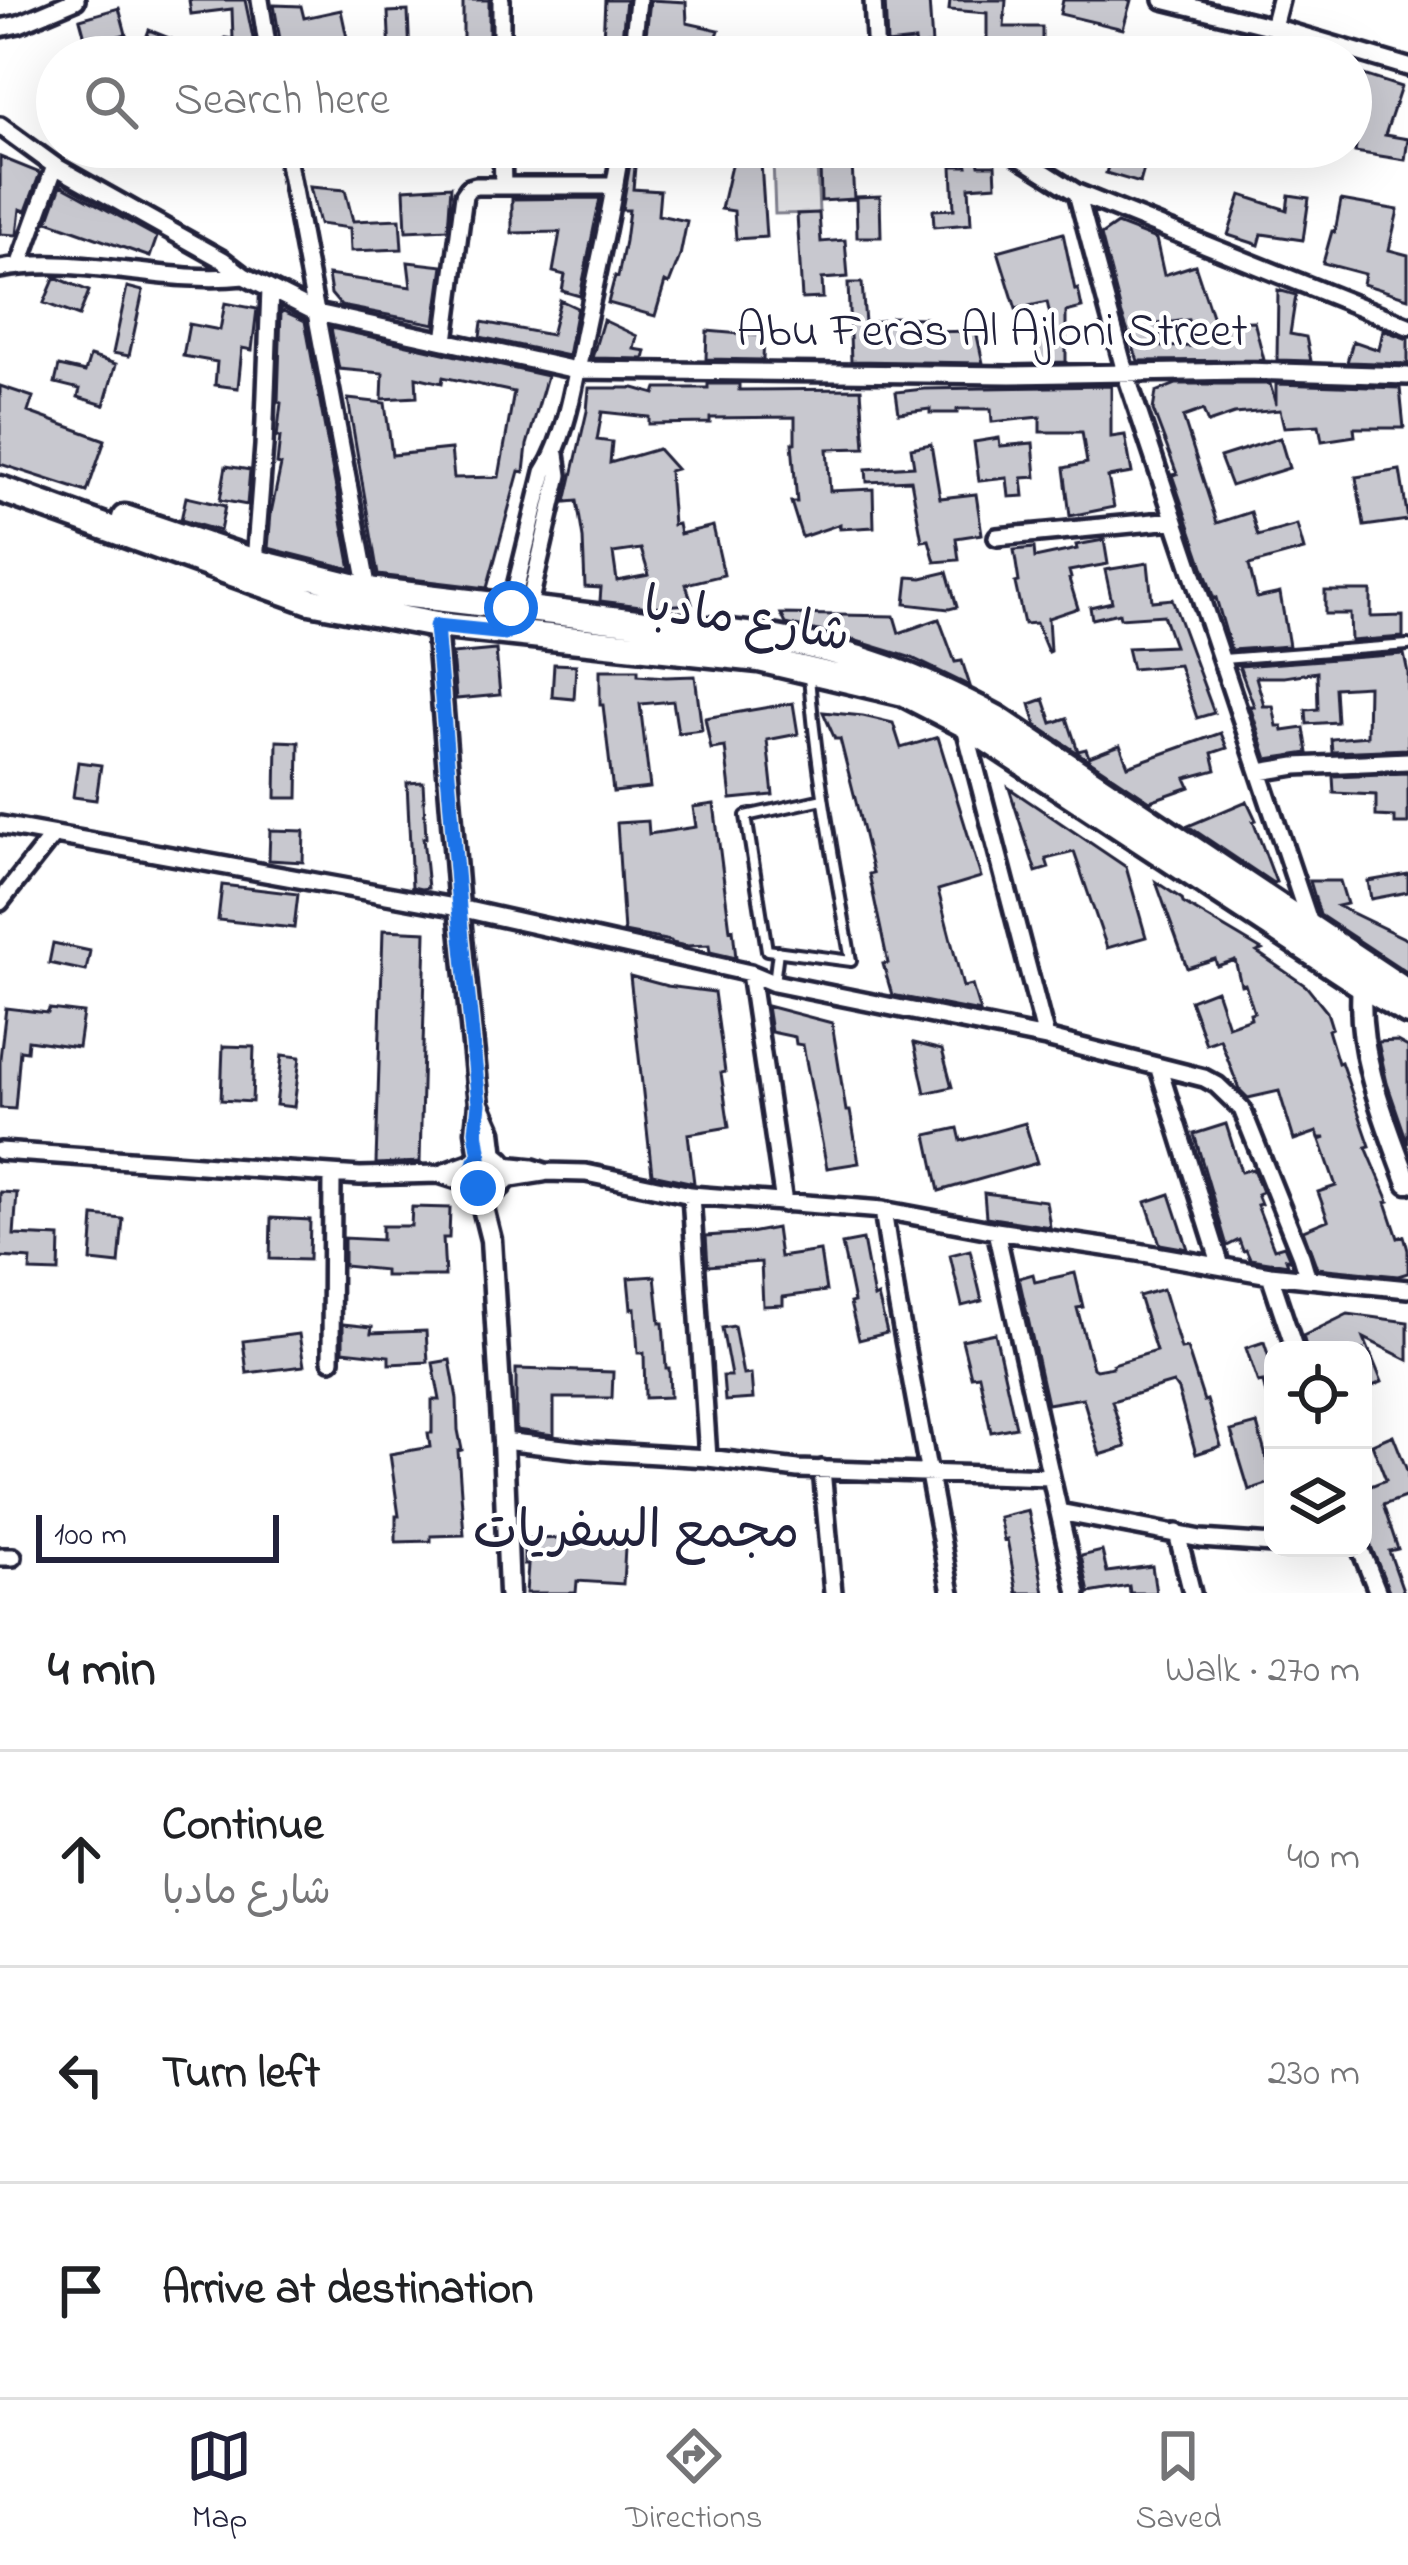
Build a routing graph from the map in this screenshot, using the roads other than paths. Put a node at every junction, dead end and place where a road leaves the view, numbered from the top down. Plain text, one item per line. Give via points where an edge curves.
1 (76, 0) edge
2 (260, 0) edge
3 (501, 0) edge
4 (638, 0) edge
5 (873, 0) edge
6 (1163, 0) edge
7 (1280, 0) edge
8 (1273, 27) junction
9 (0, 28) edge
10 (266, 36) edge
11 (501, 36) edge
12 (634, 36) edge
13 (875, 36) edge
14 (1303, 36) edge
15 (1372, 56) edge
16 (1408, 67) edge
17 (0, 126) edge
18 (36, 152) edge
19 (55, 168) edge
20 (60, 168) edge
21 (289, 168) edge
22 (502, 168) edge
23 (618, 168) edge
24 (1037, 168) edge
25 (502, 186) junction
26 (615, 186) junction
27 (1077, 193) junction
28 (19, 266) junction
29 (0, 269) edge
30 (244, 276) junction
31 (270, 289) junction
32 (317, 313) junction
33 (1408, 326) edge
34 (446, 341) junction
35 (576, 370) junction
36 (1125, 372) junction
37 (1408, 376) edge
38 (0, 473) edge
39 (0, 489) edge
40 (1174, 520) junction
41 (997, 537) dead end
42 (255, 562) junction
43 (368, 590) junction
44 (517, 622) junction
45 (436, 626) junction
46 (1408, 645) edge
47 (811, 657) junction
48 (1222, 659) junction
49 (964, 724) junction
50 (1408, 761) edge
51 (1260, 772) junction
52 (824, 799) junction
53 (0, 825) edge
54 (52, 835) junction
55 (0, 902) edge
56 (459, 908) junction
57 (1312, 929) junction
58 (778, 951) junction
59 (750, 974) junction
60 (774, 982) junction
61 (1362, 985) junction
62 (1408, 993) edge
63 (1408, 1012) edge
64 (1046, 1038) junction
65 (1160, 1069) junction
66 (0, 1151) edge
67 (493, 1167) junction
68 (332, 1174) junction
69 (439, 1174) junction
70 (1408, 1184) edge
71 (477, 1187) junction
72 (691, 1195) junction
73 (784, 1203) junction
74 (883, 1210) junction
75 (996, 1231) junction
76 (491, 1240) junction
77 (1221, 1266) junction
78 (1270, 1275) junction
79 (1308, 1279) junction
80 (1408, 1289) edge
81 (1292, 1341) edge
82 (331, 1360) dead end
83 (503, 1441) junction
84 (708, 1458) junction
85 (822, 1469) junction
86 (929, 1473) junction
87 (1050, 1477) junction
88 (1059, 1512) junction
89 (1178, 1533) junction
90 (1264, 1543) edge
91 (1364, 1557) edge
92 (509, 1593) edge
93 (833, 1593) edge
94 (951, 1593) edge
95 (1077, 1593) edge
96 (1192, 1593) edge
97 (1378, 1593) edge

1 - 9 street
2 - 10 street
3 - 11 street
4 - 12 street
5 - 13 street
6 - 8 street
7 - 8 street
8 - 14 street
15 - 16 street
17 - 18 street, Abu Feras Al Ajloni Street
19 - 28 street
20 - 30 street, Abu Feras Al Ajloni Street
21 - 32 street
22 - 25 street
23 - 26 street
24 - 27 street
25 - 26 street
25 - 34 street via 464,195
26 - 35 street
27 - 33 street
27 - 36 street
28 - 29 street
28 - 30 street
30 - 31 street, Abu Feras Al Ajloni Street
31 - 32 street, Abu Feras Al Ajloni Street
31 - 42 street
32 - 34 street, Abu Feras Al Ajloni Street
32 - 43 street
34 - 35 street, Abu Feras Al Ajloni Street
35 - 36 street, Abu Feras Al Ajloni Street
35 - 44 street via 556,454 559,475
36 - 37 street, Abu Feras Al Ajloni Street
36 - 40 street
38 - 42 main road, شارع مادبا
39 - 45 main road, شارع مادبا via 310,601
40 - 41 street
40 - 48 street
42 - 43 main road, شارع مادبا
43 - 44 main road, شارع مادبا
44 - 45 main road, شارع مادبا
44 - 47 main road, شارع مادبا via 772,638
45 - 56 street
46 - 48 lane
47 - 49 main road, شارع مادبا
47 - 52 lane
47 - 57 main road, شارع مادبا via 892,668 995,718
48 - 51 street
49 - 61 main road, شارع مادبا
49 - 64 street
50 - 51 street
51 - 57 street
52 - 58 lane via 746,816 767,950
52 - 58 lane via 851,961
53 - 54 street
54 - 55 street
54 - 56 street
56 - 59 street
56 - 67 street via 476,1131
57 - 62 main road, شارع مادبا
58 - 60 lane
59 - 60 street
59 - 73 street
60 - 64 street
61 - 63 main road, شارع مادبا
61 - 70 street via 1368,1062
64 - 65 street
65 - 77 street
65 - 79 street via 1217,1084 1242,1108
66 - 68 street
67 - 69 street
67 - 71 street via 490,1190
67 - 72 street via 533,1176 586,1173
67 - 76 street
68 - 69 street
68 - 82 street
69 - 71 street
71 - 76 street
72 - 73 street
72 - 84 street
73 - 74 street
74 - 75 street
74 - 86 street
75 - 77 street
75 - 87 street
76 - 83 street
77 - 78 street
78 - 79 street
78 - 81 street
79 - 80 street
83 - 84 street
83 - 92 street
84 - 85 street
85 - 86 street
85 - 93 street
86 - 87 street
86 - 94 street
87 - 88 street
88 - 89 street
88 - 95 street
89 - 90 street
89 - 96 street
91 - 97 street

